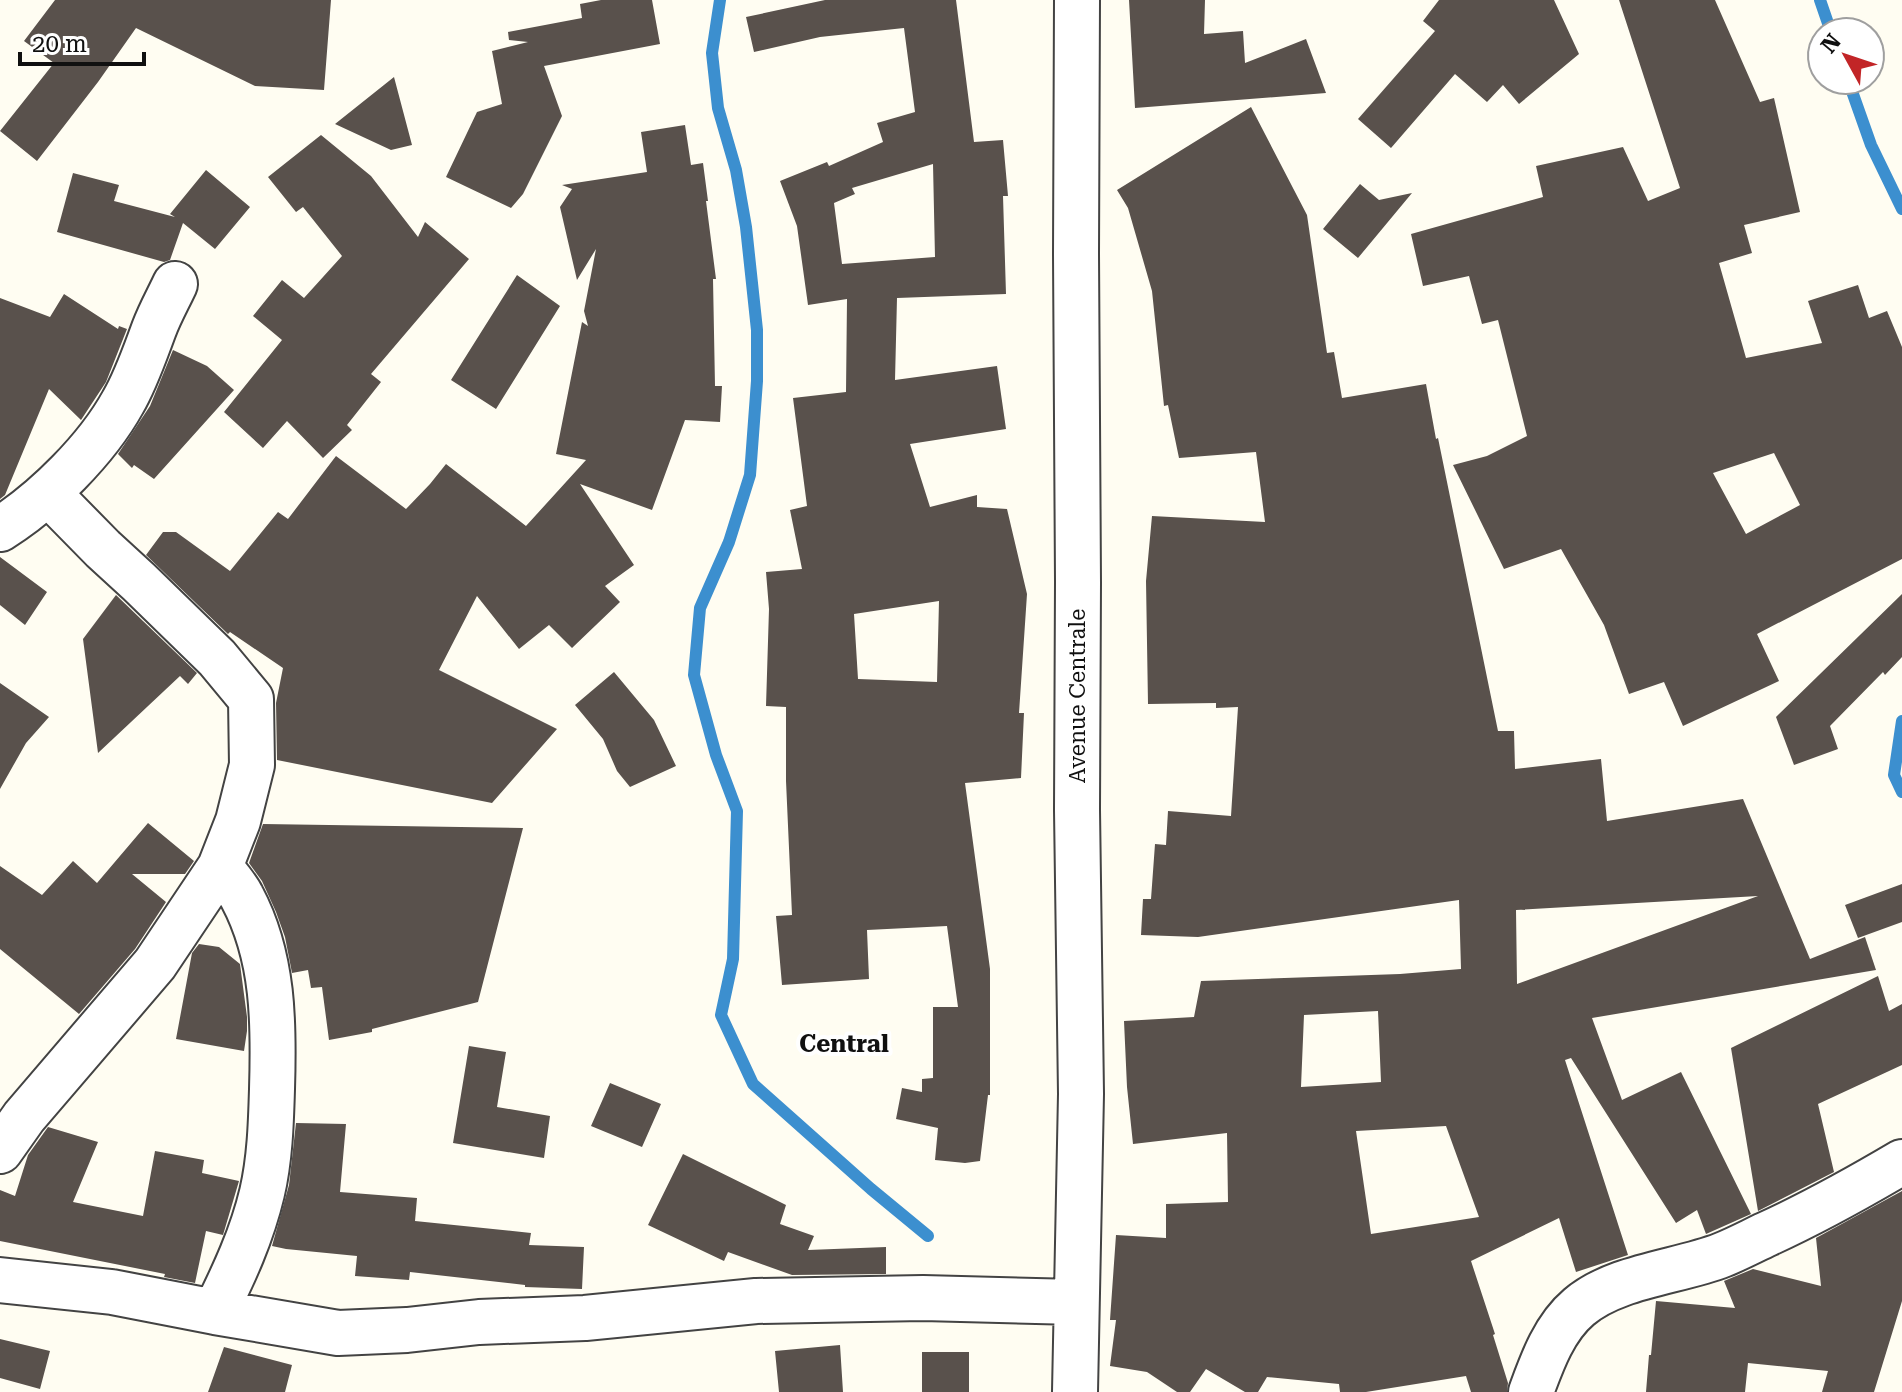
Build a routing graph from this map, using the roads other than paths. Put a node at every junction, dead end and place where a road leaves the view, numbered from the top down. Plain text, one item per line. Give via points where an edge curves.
1 (1077, 0) edge
2 (175, 284) dead end
3 (48, 493) junction
4 (0, 529) edge
5 (220, 867) junction
6 (0, 1151) edge
7 (1902, 1162) edge
8 (0, 1280) edge
9 (1076, 1302) junction
10 (215, 1312) junction
11 (1075, 1392) edge
12 (1531, 1392) edge

1 - 9 street, Avenue Centrale via 1081,1094
2 - 3 street via 123,402 95,443
3 - 4 street
3 - 5 street via 217,658 251,699 252,765
5 - 6 street via 155,964
5 - 10 street via 242,896 257,933 274,1018 271,1130 263,1192 243,1254
7 - 12 street via 1721,1256 1609,1289 1579,1307 1561,1327
8 - 10 street via 112,1292
9 - 10 street via 756,1301 338,1333
9 - 11 street, Avenue Centrale

